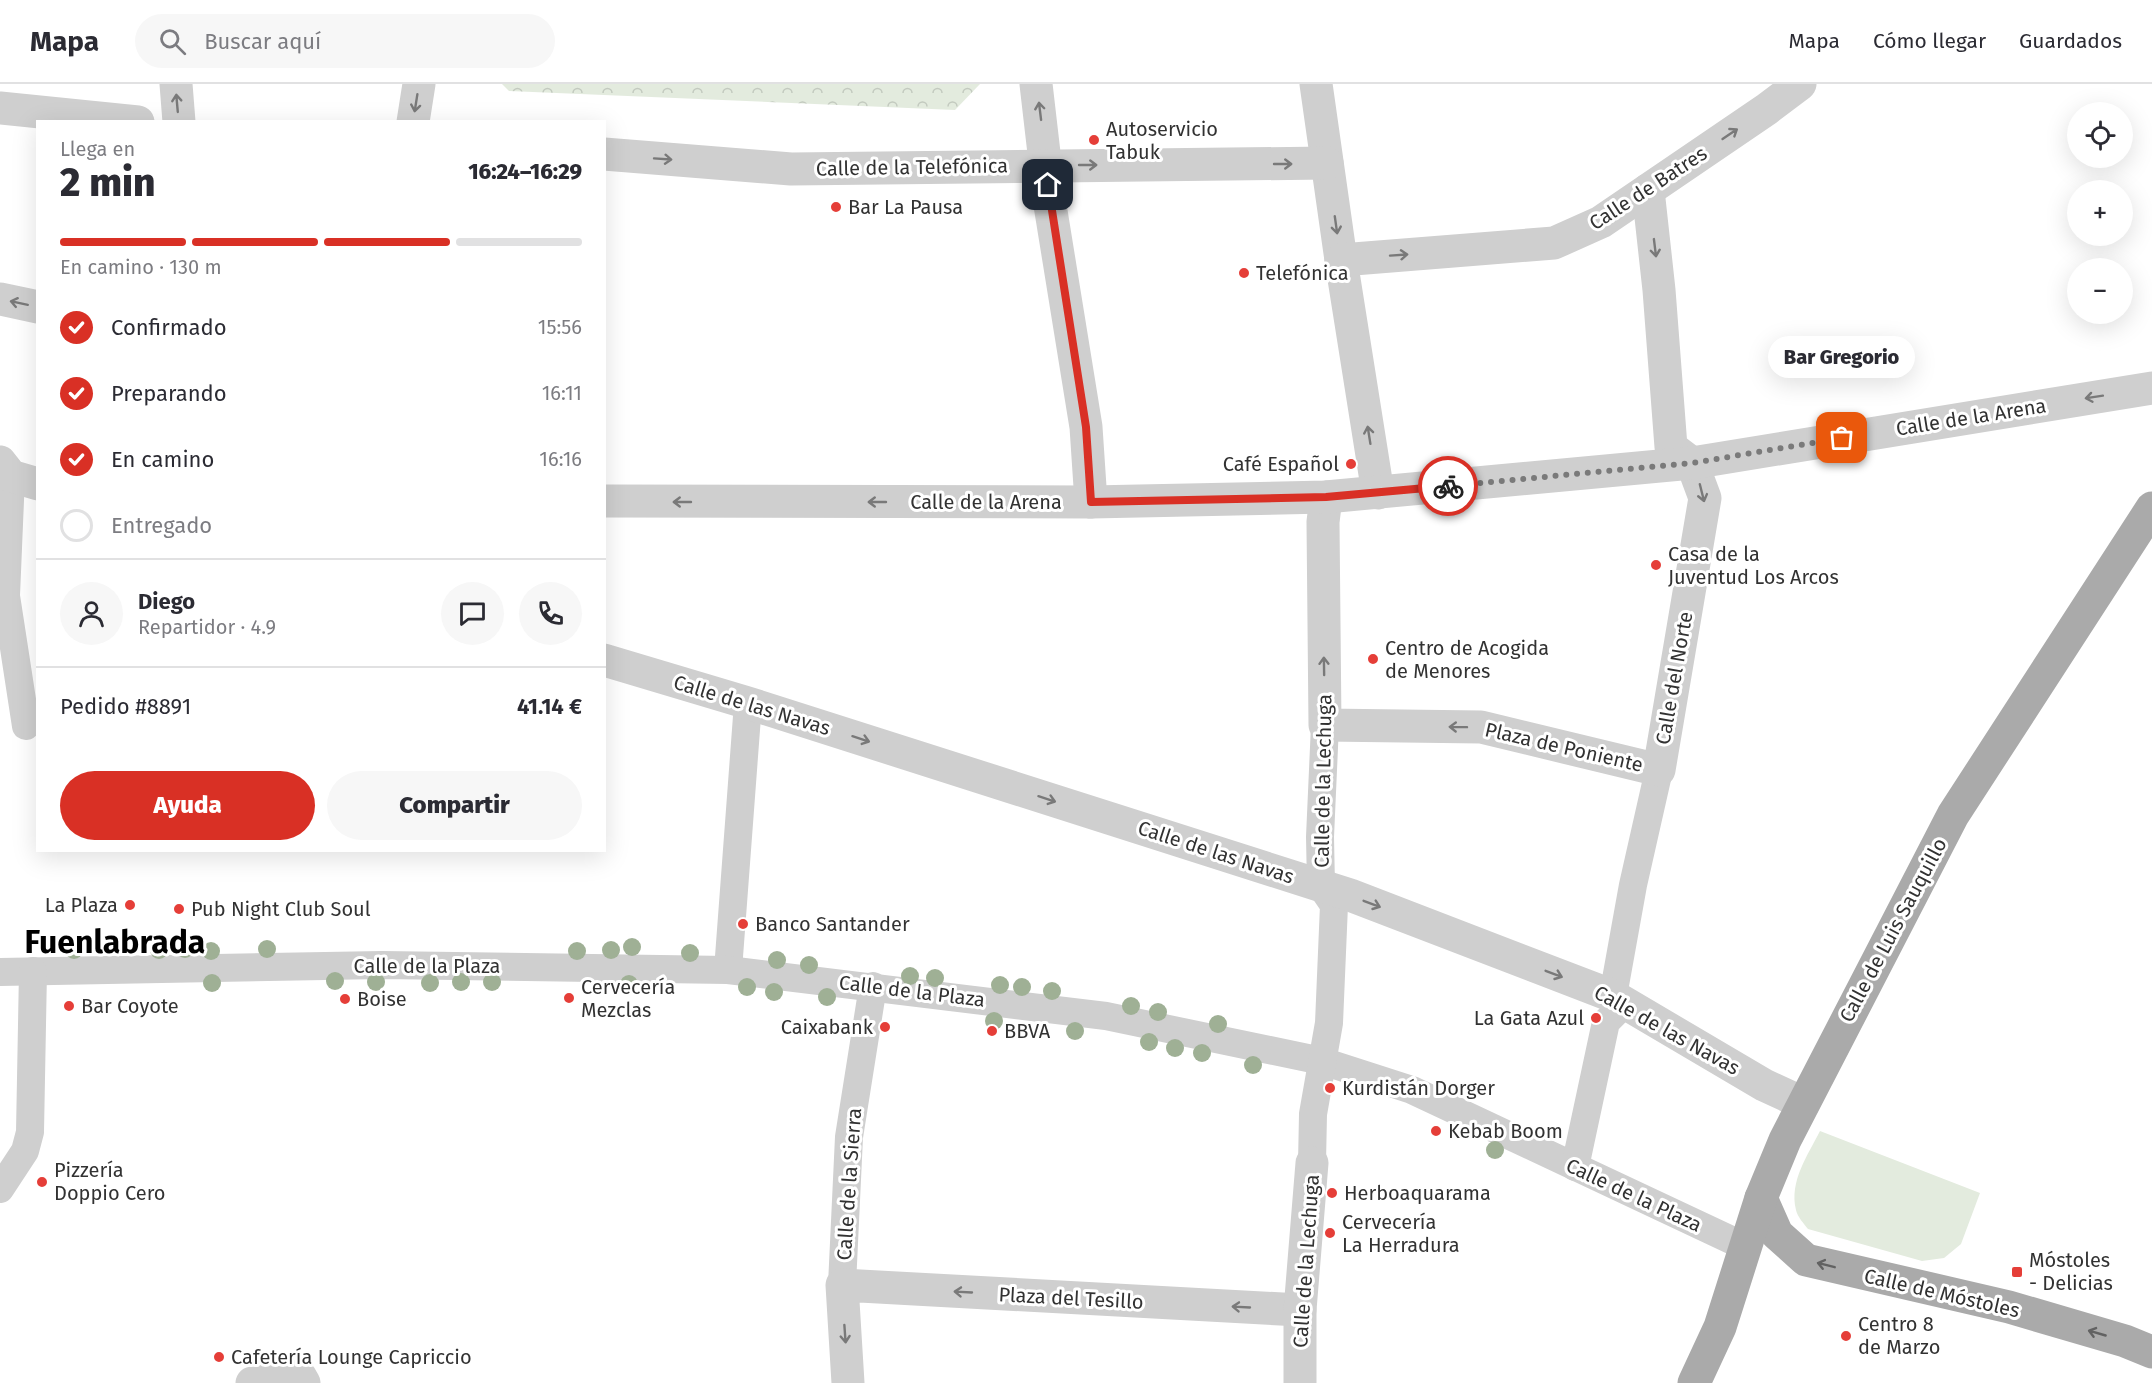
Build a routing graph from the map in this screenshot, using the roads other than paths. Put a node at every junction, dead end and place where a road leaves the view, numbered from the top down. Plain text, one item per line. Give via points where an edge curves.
1 (176, 84) edge
2 (419, 84) edge
3 (1036, 84) edge
4 (1316, 84) edge
5 (1800, 84) edge
6 (1771, 97) edge
7 (0, 108) edge
8 (118, 120) edge
9 (179, 120) edge
10 (413, 120) edge
11 (606, 154) edge
12 (1328, 163) junction
13 (1046, 166) junction
14 (1648, 190) junction
15 (1341, 260) junction
16 (0, 299) edge
17 (36, 307) edge
18 (2152, 388) edge
19 (1692, 463) junction
20 (16, 474) edge
21 (1378, 493) junction
22 (1326, 497) junction
23 (606, 501) edge
24 (1091, 502) junction
25 (2150, 517) edge
26 (606, 661) edge
27 (748, 703) junction
28 (1325, 725) junction
29 (26, 726) dead end
30 (1659, 770) junction
31 (1321, 886) junction
32 (33, 970) junction
33 (729, 970) junction
34 (0, 972) edge
35 (873, 986) junction
36 (1618, 1000) junction
37 (1322, 1061) junction
38 (1803, 1103) junction
39 (1312, 1163) joint
40 (1575, 1167) junction
41 (0, 1189) edge
42 (1761, 1198) junction
43 (1746, 1247) junction
44 (842, 1285) junction
45 (1300, 1310) junction
46 (2152, 1352) edge
47 (252, 1383) edge
48 (304, 1383) edge
49 (849, 1383) edge
50 (1300, 1383) edge
51 (1694, 1383) edge

9 -> 1 street
2 -> 10 street
13 -> 3 street
4 - 12 street
5 - 6 street, Calle de Batres
14 -> 6 street, Calle de Batres
7 - 8 street
11 -> 13 street, Calle de la Telefónica via 791,169
13 -> 12 street, Calle de la Telefónica
12 -> 15 street
13 - 24 street via 1086,427
15 -> 14 street, Calle de Batres via 1554,243 1601,222
14 -> 19 street, Calle del Norte via 1671,447
21 -> 15 street
17 -> 16 street
18 -> 19 street, Calle de la Arena
19 - 21 street, Calle de la Arena
19 -> 30 street, Calle del Norte via 1705,498
20 - 29 street via 6,596
21 - 22 street, Calle de la Arena
22 - 24 street, Calle de la Arena
28 -> 22 street, Calle de la Lechuga
24 -> 23 street, Calle de la Arena
25 - 38 main road, Calle de Luis Sauquillo via 1953,815
26 - 27 street, Calle de las Navas
27 -> 31 street, Calle de las Navas
27 - 33 street
30 -> 28 street, Plaza de Poniente via 1481,727
28 - 31 street, Calle de la Lechuga
30 - 36 street, Calle del Norte via 1633,885
31 -> 36 street, Calle de las Navas
31 - 37 street, Calle de la Lechuga via 1334,905 1329,1023
32 - 33 street, Calle de la Plaza via 382,965
32 - 34 street, Calle de la Plaza
32 - 41 street via 30,1132 25,1151
33 - 35 street, Calle de la Plaza
35 - 37 street, Calle de la Plaza via 1106,1016
35 - 44 street, Calle de la Sierra via 849,1137
36 - 38 street, Calle de las Navas via 1764,1085
36 - 40 street via 1606,1022
37 - 39 street, Calle de la Lechuga via 1312,1114
37 - 40 street, Calle de la Plaza via 1412,1090
38 - 42 main road, Calle de Luis Sauquillo
39 - 45 street, Calle de la Lechuga
40 - 43 street, Calle de la Plaza
42 - 43 main road, Calle de Luis Sauquillo
46 -> 42 main road, Calle de Móstoles via 2009,1308 1806,1260 1777,1234
43 - 51 main road, Calle de Luis Sauquillo via 1720,1327
45 -> 44 street, Plaza del Tesillo
44 -> 49 street, Calle de la Sierra
45 - 50 street, Calle de la Lechuga
47 - 48 street via 300,1376

